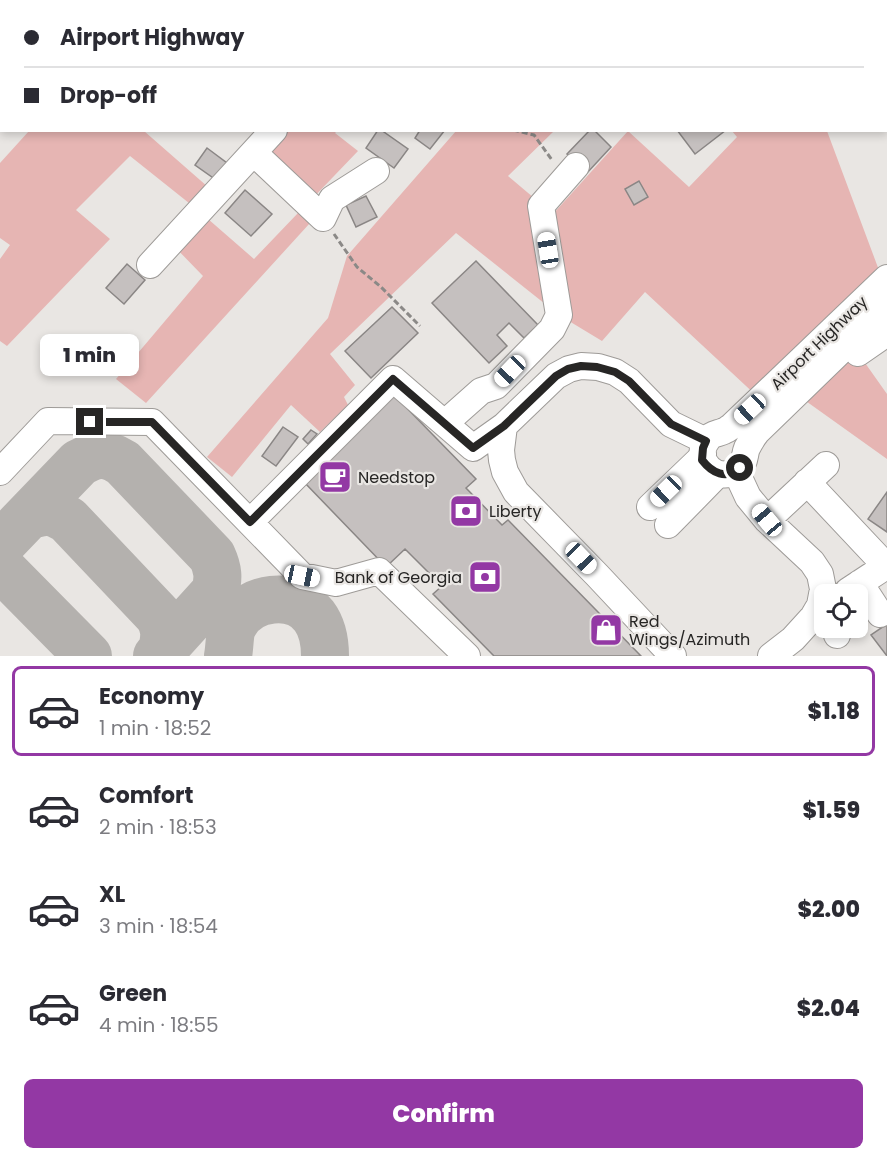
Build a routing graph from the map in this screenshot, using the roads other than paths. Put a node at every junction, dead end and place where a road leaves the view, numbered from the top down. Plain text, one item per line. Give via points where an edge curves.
1 (272, 132) edge
2 (254, 153) junction
3 (376, 171) dead end
4 (571, 172) road end
5 (150, 265) dead end
6 (887, 278) edge
7 (887, 306) edge
8 (887, 333) edge
9 (858, 353) dead end
10 (445, 423) junction
11 (504, 426) junction
12 (711, 442) junction
13 (734, 465) junction
14 (826, 465) dead end
15 (0, 472) edge
16 (807, 482) junction
17 (767, 520) junction
18 (250, 522) junction
19 (886, 567) edge
20 (861, 584) edge
21 (868, 602) edge
22 (880, 614) dead end
23 (467, 656) edge
24 (673, 656) edge
25 (771, 656) edge

1 - 2 street
2 - 3 street via 323,218 332,200
2 - 5 street
4 - 10 street via 541,206 559,315 552,329 496,386 481,391
6 - 12 street, Airport Highway
7 - 13 street, Airport Highway via 757,432
8 - 9 street
10 - 11 street via 473,448
10 - 18 street via 393,379
11 - 12 street via 556,376 581,366 597,367 629,381 671,424
11 - 24 street via 502,460 516,492
12 - 13 street via 702,460 716,473
12 - 13 street via 736,435 741,439
12 - 13 street, Airport Highway via 659,516
13 - 17 street via 748,497
14 - 16 street
15 - 18 street via 48,421 152,422
16 - 17 street
16 - 19 street
17 - 25 street via 812,562 823,589 813,617
18 - 23 street via 302,576 336,583 379,571
19 - 20 street
21 - 22 street

